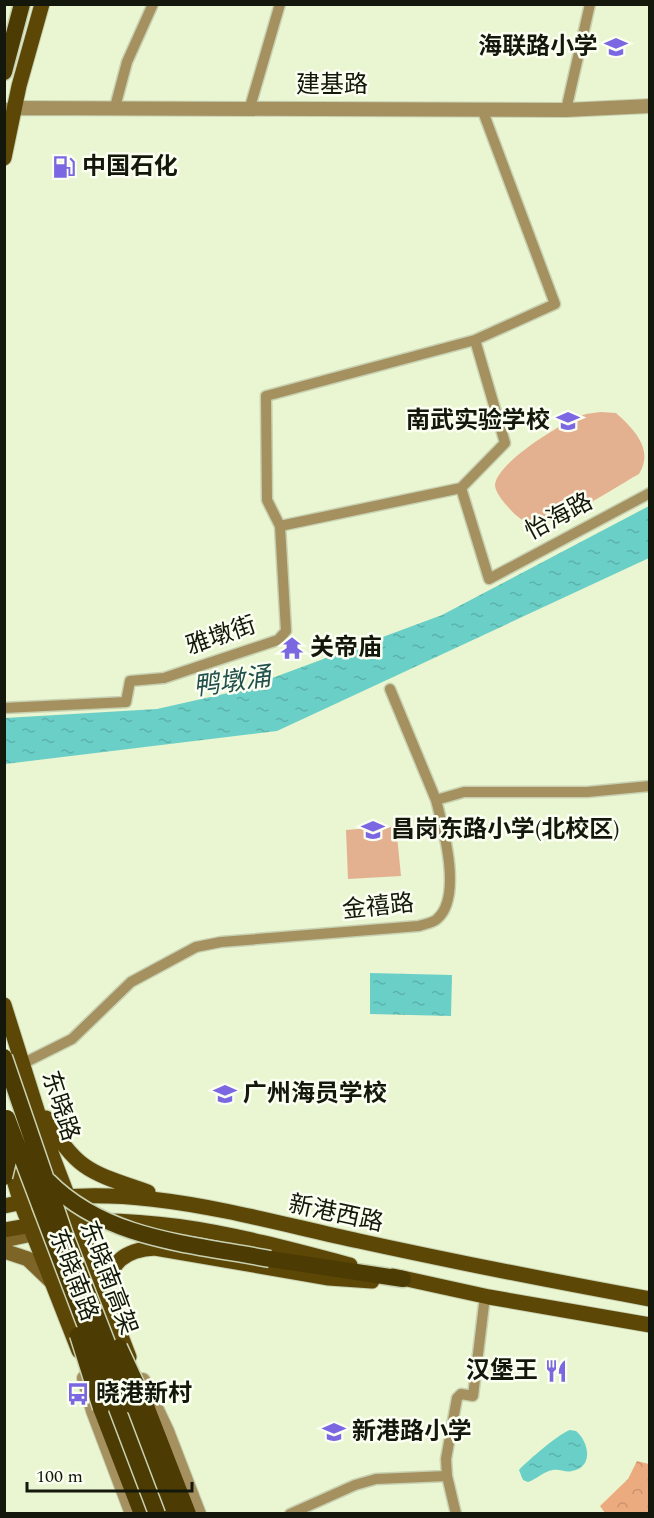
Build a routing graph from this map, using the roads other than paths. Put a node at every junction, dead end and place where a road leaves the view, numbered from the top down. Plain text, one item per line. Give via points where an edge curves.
1 (22, 4) edge
2 (42, 4) edge
3 (153, 4) edge
4 (280, 4) edge
5 (590, 4) edge
6 (29, 49) junction
7 (4, 74) edge
8 (650, 106) edge
9 (115, 107) junction
10 (250, 107) junction
11 (9, 109) edge
12 (482, 109) junction
13 (566, 110) junction
14 (4, 158) edge
15 (475, 340) junction
16 (461, 488) junction
17 (650, 493) edge
18 (280, 526) junction
19 (390, 689) dead end
20 (4, 708) edge
21 (650, 786) edge
22 (436, 800) junction
23 (4, 1005) edge
24 (4, 1057) edge
25 (22, 1064) junction
26 (4, 1067) edge
27 (31, 1092) junction
28 (5, 1110) edge
29 (4, 1148) edge
30 (4, 1177) edge
31 (116, 1196) junction
32 (68, 1199) junction
33 (174, 1201) junction
34 (15, 1204) edge
35 (117, 1219) junction
36 (60, 1226) junction
37 (32, 1229) junction
38 (4, 1230) edge
39 (4, 1240) edge
40 (4, 1251) edge
41 (403, 1279) junction
42 (52, 1282) junction
43 (104, 1294) junction
44 (485, 1296) junction
45 (650, 1299) edge
46 (650, 1325) edge
47 (74, 1341) junction
48 (129, 1353) junction
49 (127, 1390) junction
50 (104, 1401) junction
51 (138, 1411) junction
52 (447, 1476) junction
53 (132, 1514) edge
54 (142, 1514) edge
55 (152, 1514) edge
56 (158, 1514) edge
57 (176, 1514) edge
58 (188, 1514) edge
59 (199, 1514) edge
60 (290, 1514) edge
61 (456, 1514) edge

1 - 7 highway
2 - 6 main road
3 - 9 street via 127,62
4 - 10 street
5 - 13 street
6 - 7 street via 17,70
6 - 11 main road
8 - 13 street, 建基路
9 - 10 street, 建基路
9 - 11 street, 建基路
10 - 12 street, 建基路
11 - 14 main road
12 - 13 street, 建基路
12 - 15 street via 555,304
15 - 16 street via 505,443
15 - 18 street via 266,396 267,500
16 - 17 street, 怡海路 via 489,579
16 - 18 street
18 - 20 street, 雅墩街 via 285,631 278,640 164,678 130,681 126,702
19 - 22 street, 金禧路
21 - 22 street via 579,793 464,792
22 - 25 street, 金禧路 via 449,884 448,902 437,919 419,926 196,947 131,982 72,1039
23 - 25 main road, 东晓路
24 - 36 highway, 东晓南高架, bridge
25 - 27 main road, 东晓路
26 - 30 highway, bridge via 12,1103 13,1135
27 - 28 street
27 - 32 main road, 东晓路
27 - 33 main road via 63,1146 85,1168
28 - 36 highway, 东晓南高架, bridge
28 - 41 highway, bridge via 41,1174 70,1202 99,1220 145,1234 270,1259
29 - 34 main road
31 - 32 main road, 新港西路
31 - 33 main road, 新港西路
31 - 35 main road
32 - 34 main road, 新港西路
32 - 36 main road, 东晓路
32 - 36 main road
33 - 45 main road, 新港西路
34 - 36 main road, 东晓南路
34 - 37 main road
35 - 36 main road, 新港西路
35 - 41 main road, 新港西路 via 236,1236
36 - 37 main road, 新港西路
36 - 43 main road, 东晓南路
36 - 49 main road, 东晓南路 via 101,1340
36 - 54 highway, bridge via 101,1408
36 - 56 highway, 东晓南高架, bridge
36 - 57 highway, 东晓南高架, bridge
36 - 58 highway, bridge via 144,1401
37 - 38 main road, 新港西路
37 - 39 main road
37 - 42 main road, 东晓南路
40 - 42 main road via 28,1259
41 - 43 main road via 329,1278 155,1248 127,1253 108,1276
41 - 44 main road, 新港西路
42 - 47 main road, 东晓南路
43 - 48 main road, 东晓南路
44 - 46 main road, 新港西路
44 - 52 street via 473,1396 461,1394 457,1398 446,1459
47 - 50 main road, 东晓南路
47 - 53 street, 东晓南路 via 93,1411
48 - 51 main road
48 - 59 street, 东晓南路 via 158,1411
49 - 50 street
49 - 51 main road, 东晓南路
50 - 55 main road, 东晓南路
51 - 57 main road, 东晓南路
52 - 60 street via 376,1479
52 - 61 street

